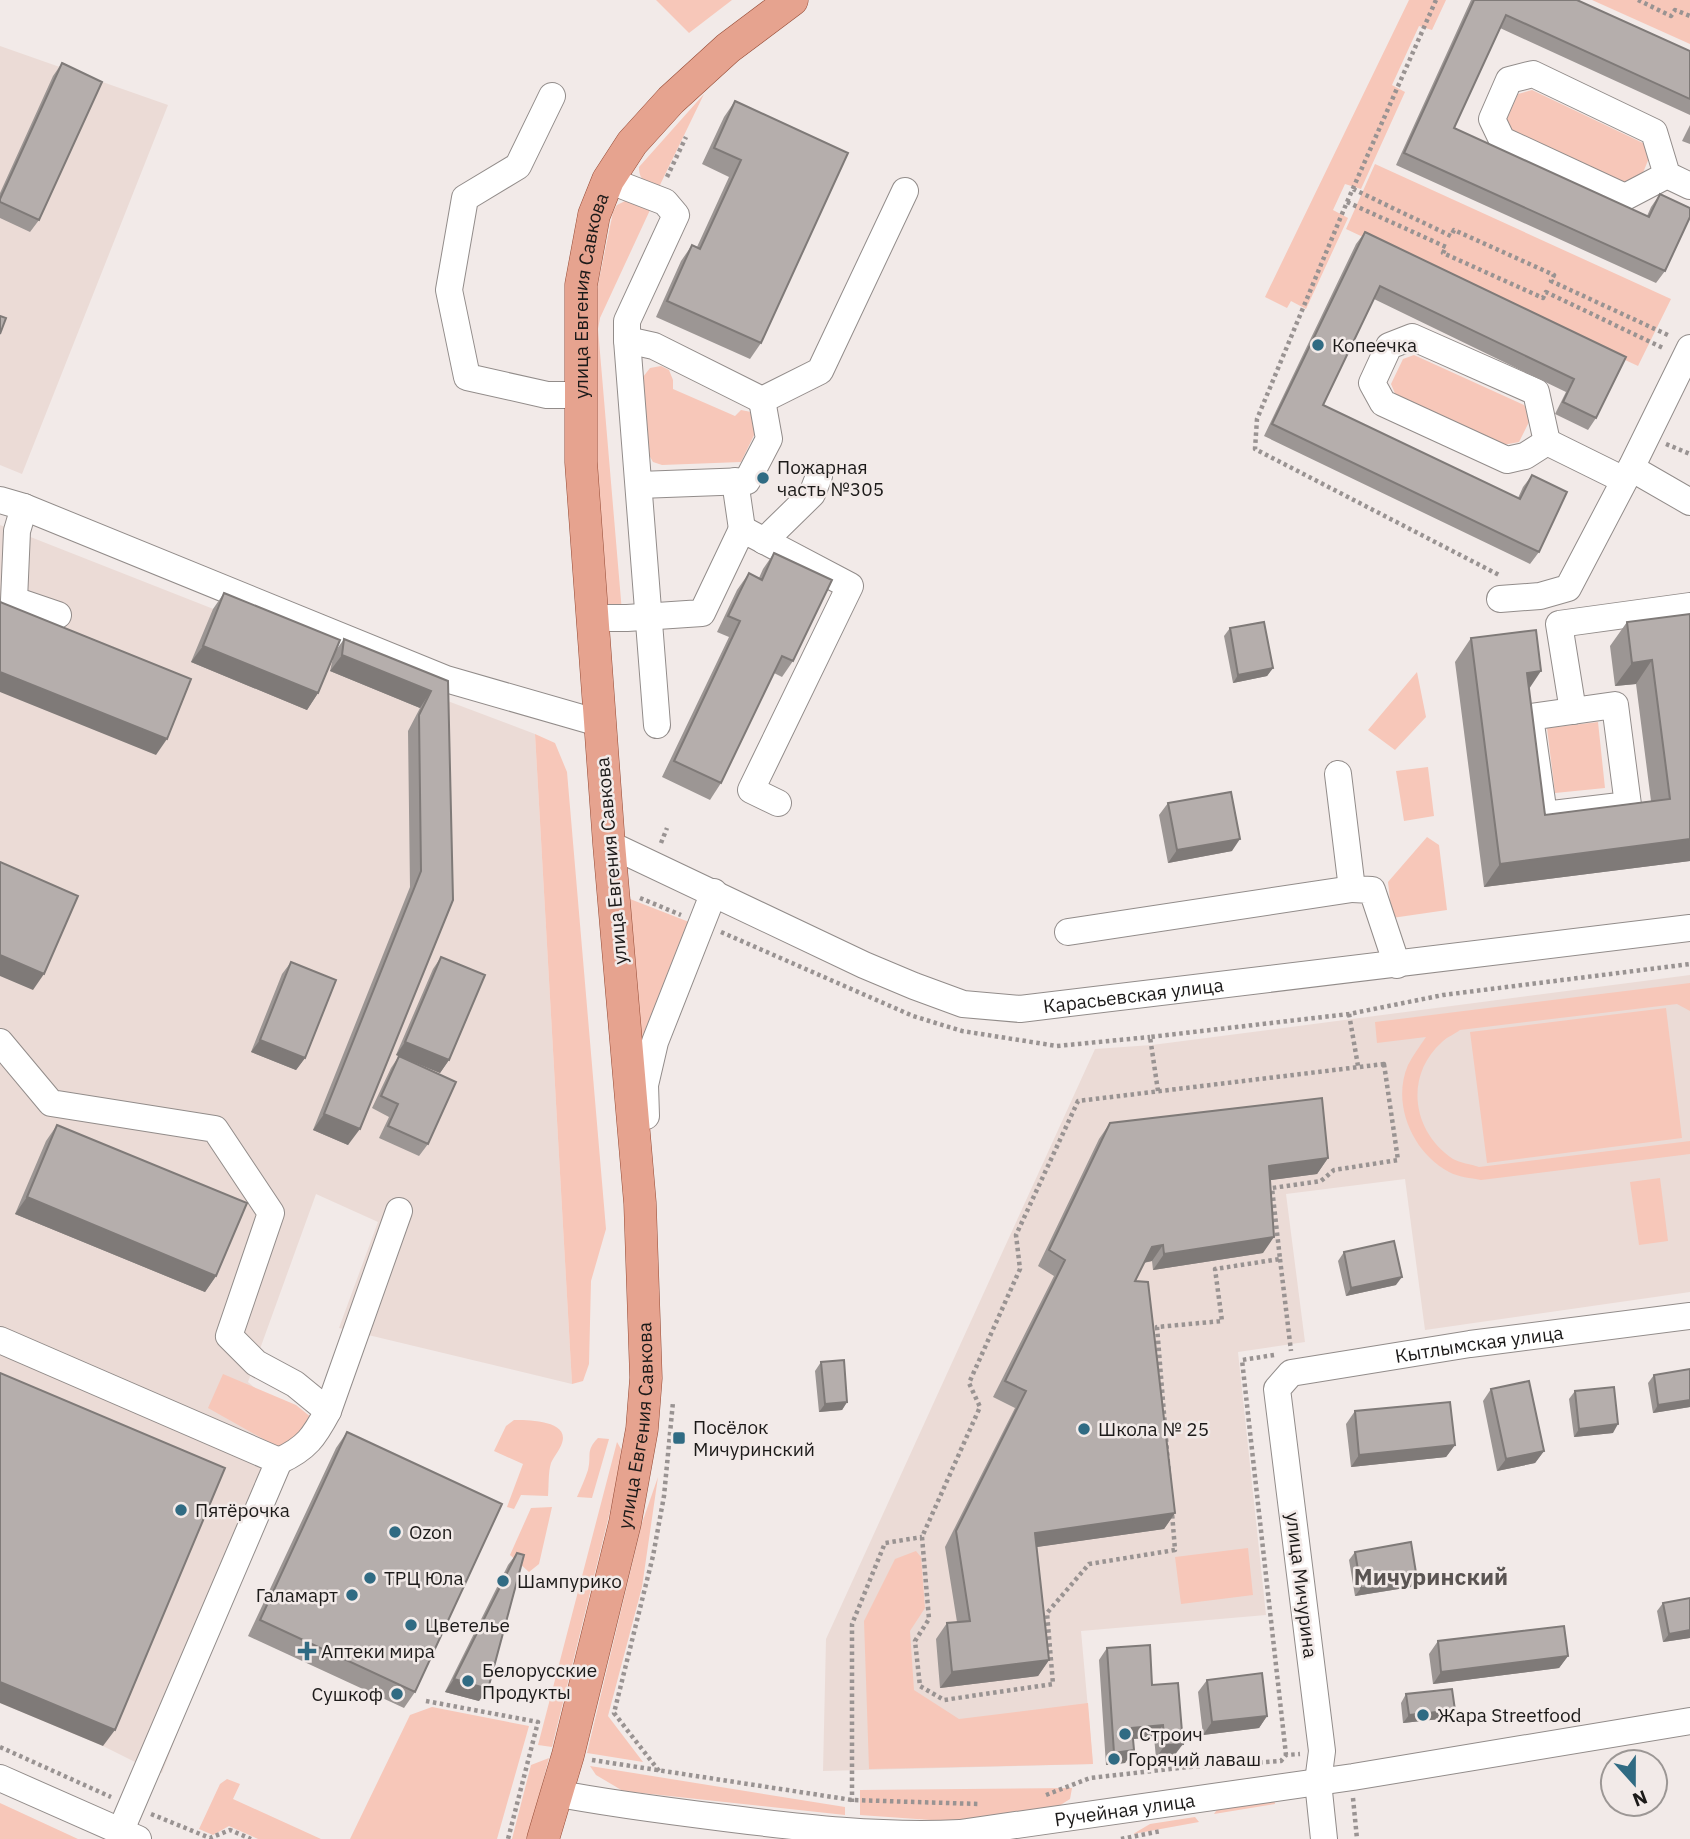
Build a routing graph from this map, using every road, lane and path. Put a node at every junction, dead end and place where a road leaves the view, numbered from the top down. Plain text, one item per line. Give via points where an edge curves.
1 (792, 0) edge
2 (1638, 0) edge
3 (1690, 16) edge
4 (552, 96) dead end
5 (608, 180) junction
6 (1678, 180) edge
7 (1353, 189) dead end
8 (905, 191) dead end
9 (1347, 202) dead end
10 (627, 340) junction
11 (1684, 348) edge
12 (580, 395) junction
13 (762, 400) junction
14 (1547, 442) junction
15 (1627, 474) junction
16 (819, 476) dead end
17 (735, 481) junction
18 (639, 485) junction
19 (1690, 502) edge
20 (12, 503) edge
21 (753, 535) junction
22 (1500, 599) dead end
23 (1690, 606) edge
24 (58, 615) dead end
25 (650, 616) junction
26 (591, 618) junction
27 (1573, 711) junction
28 (599, 723) junction
29 (657, 725) dead end
30 (1338, 774) dead end
31 (778, 803) dead end
32 (609, 845) junction
33 (1352, 889) junction
34 (714, 892) junction
35 (1690, 928) edge
36 (1068, 932) dead end
37 (1690, 964) edge
38 (1397, 965) junction
39 (1349, 1014) junction
40 (0, 1042) edge
41 (1358, 1066) junction
42 (1158, 1091) junction
43 (640, 1203) junction
44 (399, 1211) dead end
45 (1690, 1316) edge
46 (0, 1340) edge
47 (1278, 1389) joint
48 (328, 1410) junction
49 (279, 1461) junction
50 (922, 1537) junction
51 (426, 1701) dead end
52 (1690, 1721) edge
53 (568, 1755) junction
54 (1286, 1755) dead end
55 (0, 1778) edge
56 (1318, 1782) junction
57 (555, 1793) junction
58 (1042, 1796) dead end
59 (1352, 1797) dead end
60 (852, 1800) junction
61 (990, 1804) dead end
62 (851, 1833) junction
63 (129, 1835) edge
64 (508, 1839) edge
65 (542, 1839) edge
66 (1324, 1839) edge
67 (1357, 1839) edge

1 - 5 main road, улица Евгения Савкова via 728,48 671,100 632,143
2 - 3 path via 1671,16 1675,10
4 - 12 street via 519,166 465,198 449,290 467,377 547,395
5 - 10 street via 665,202 677,215 627,321
5 - 12 main road, улица Евгения Савкова via 594,215 581,285
6 - 6 street via 1654,132 1533,74 1509,80 1492,119 1502,141 1625,197
7 - 11 path via 1451,236 1454,230 1554,275 1551,281
8 - 13 street via 820,371
9 - 11 path via 1446,247 1443,253 1543,298 1546,292
10 - 13 street via 654,346
10 - 18 street
11 - 15 street
12 - 26 main road, улица Евгения Савкова
13 - 17 street via 769,439 747,481
14 - 14 street via 1536,392 1412,337 1388,346 1372,383 1384,403 1507,460 1525,456
14 - 15 street
15 - 19 street
15 - 22 street via 1568,587 1540,596
16 - 21 street via 812,494
17 - 18 street
17 - 21 street
18 - 25 street
20 - 24 street via 14,600
20 - 28 street via 446,679
21 - 25 street via 702,613
21 - 31 street via 850,586 751,790
23 - 27 street via 1559,624
25 - 26 street
25 - 29 street
26 - 28 main road, улица Евгения Савкова
27 - 27 street via 1615,705 1628,805 1544,815 1530,717
28 - 32 main road, улица Евгения Савкова
30 - 33 street
32 - 34 street, Карасьевская улица
32 - 43 main road, улица Евгения Савкова
33 - 36 street
33 - 38 street via 1372,890
34 - 38 street, Карасьевская улица via 864,965 963,1004 1020,1009
34 - 43 street via 652,1052 645,1085 648,1184
35 - 38 street, Карасьевская улица
37 - 39 path via 1443,995
39 - 41 path
39 - 42 path via 1150,1037
40 - 48 street via 51,1103 215,1129 271,1213 229,1336 256,1363 295,1384
41 - 42 path
41 - 50 path via 1384,1064 1398,1160 1334,1170 1321,1181 1272,1188 1280,1259 1214,1269 1222,1321 1157,1327 1175,1550 1089,1564 1047,1613 1053,1684 944,1700 920,1686 915,1641 929,1619
42 - 50 path via 1078,1101 1016,1235 1020,1269 969,1383 980,1407
43 - 53 main road, улица Евгения Савкова via 646,1378 643,1419 625,1523
44 - 48 street
45 - 47 street, Кытлымская улица via 1291,1373
46 - 49 street
47 - 56 street, улица Мичурина via 1322,1752
48 - 49 street via 314,1437 299,1452
49 - 63 street
50 - 60 path via 885,1543 852,1624
51 - 64 path via 538,1722
52 - 56 street, Ручейная улица
53 - 57 main road, улица Евгения Савкова
53 - 60 path
54 - 58 path via 1281,1761 1090,1778
55 - 63 street
56 - 62 street, Ручейная улица via 960,1833
56 - 66 street, улица Мичурина
57 - 62 street, Ручейная улица
57 - 65 main road, улица Евгения Савкова
59 - 67 path
60 - 61 path
60 - 62 path

